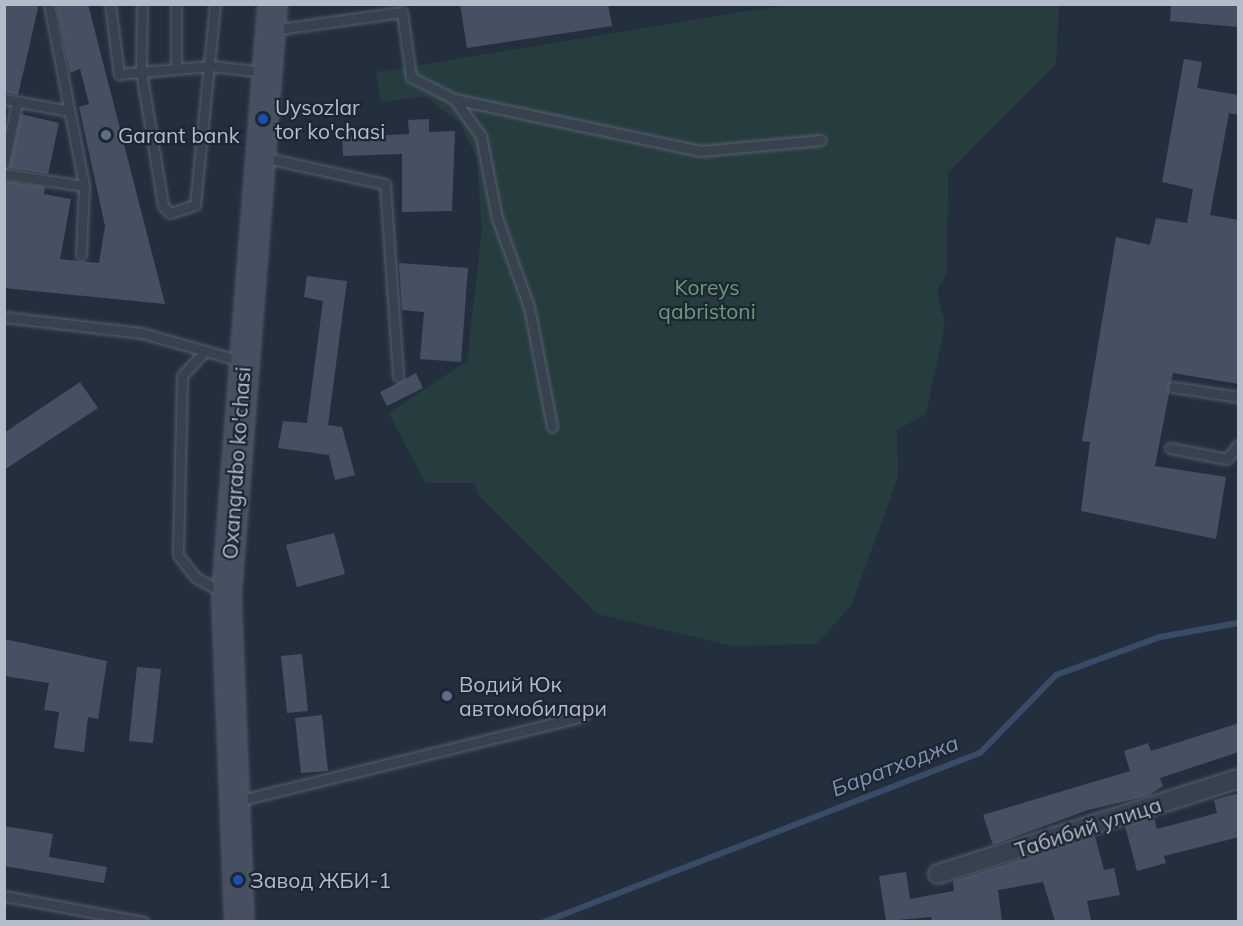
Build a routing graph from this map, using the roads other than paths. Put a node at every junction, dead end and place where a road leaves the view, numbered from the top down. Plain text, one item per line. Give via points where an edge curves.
1 (49, 4) edge
2 (110, 4) edge
3 (142, 4) edge
4 (176, 4) edge
5 (215, 4) edge
6 (271, 18) edge
7 (176, 66) junction
8 (211, 66) junction
9 (141, 71) junction
10 (267, 72) junction
11 (4, 99) edge
12 (454, 99) junction
13 (17, 102) junction
14 (69, 111) junction
15 (820, 140) dead end
16 (260, 157) junction
17 (4, 163) edge
18 (4, 174) edge
19 (84, 186) junction
20 (81, 255) dead end
21 (4, 317) edge
22 (205, 351) junction
23 (243, 362) junction
24 (398, 377) dead end
25 (1173, 387) dead end
26 (1239, 397) edge
27 (552, 427) dead end
28 (1239, 445) edge
29 (1170, 448) dead end
30 (226, 594) junction
31 (584, 716) dead end
32 (1239, 779) edge
33 (234, 801) junction
34 (938, 874) dead end
35 (4, 896) edge
36 (144, 921) edge
37 (239, 921) edge

1 - 14 lane
2 - 9 lane via 119,74
3 - 9 lane
4 - 7 lane
5 - 8 lane
6 - 10 main road, Oxangrabo ko'chasi
6 - 12 lane via 402,12 411,77
7 - 8 lane
7 - 9 lane
8 - 9 lane via 195,206 170,213 163,206
8 - 10 lane
10 - 16 main road, Oxangrabo ko'chasi
11 - 13 lane
12 - 15 lane via 700,151
12 - 27 lane via 481,136 497,218 529,307
13 - 14 lane
13 - 17 lane
14 - 19 lane
16 - 23 main road, Oxangrabo ko'chasi
16 - 24 lane via 336,169 385,184
18 - 19 lane
19 - 20 lane
21 - 22 lane via 142,333
22 - 23 lane
22 - 30 lane via 182,376 178,555 195,577
23 - 30 main road, Oxangrabo ko'chasi
25 - 26 lane
28 - 29 lane via 1227,459
30 - 33 main road, Oxangrabo ko'chasi
31 - 33 lane
32 - 34 street, Табибий улица
33 - 37 main road, Oxangrabo ko'chasi
35 - 36 lane

